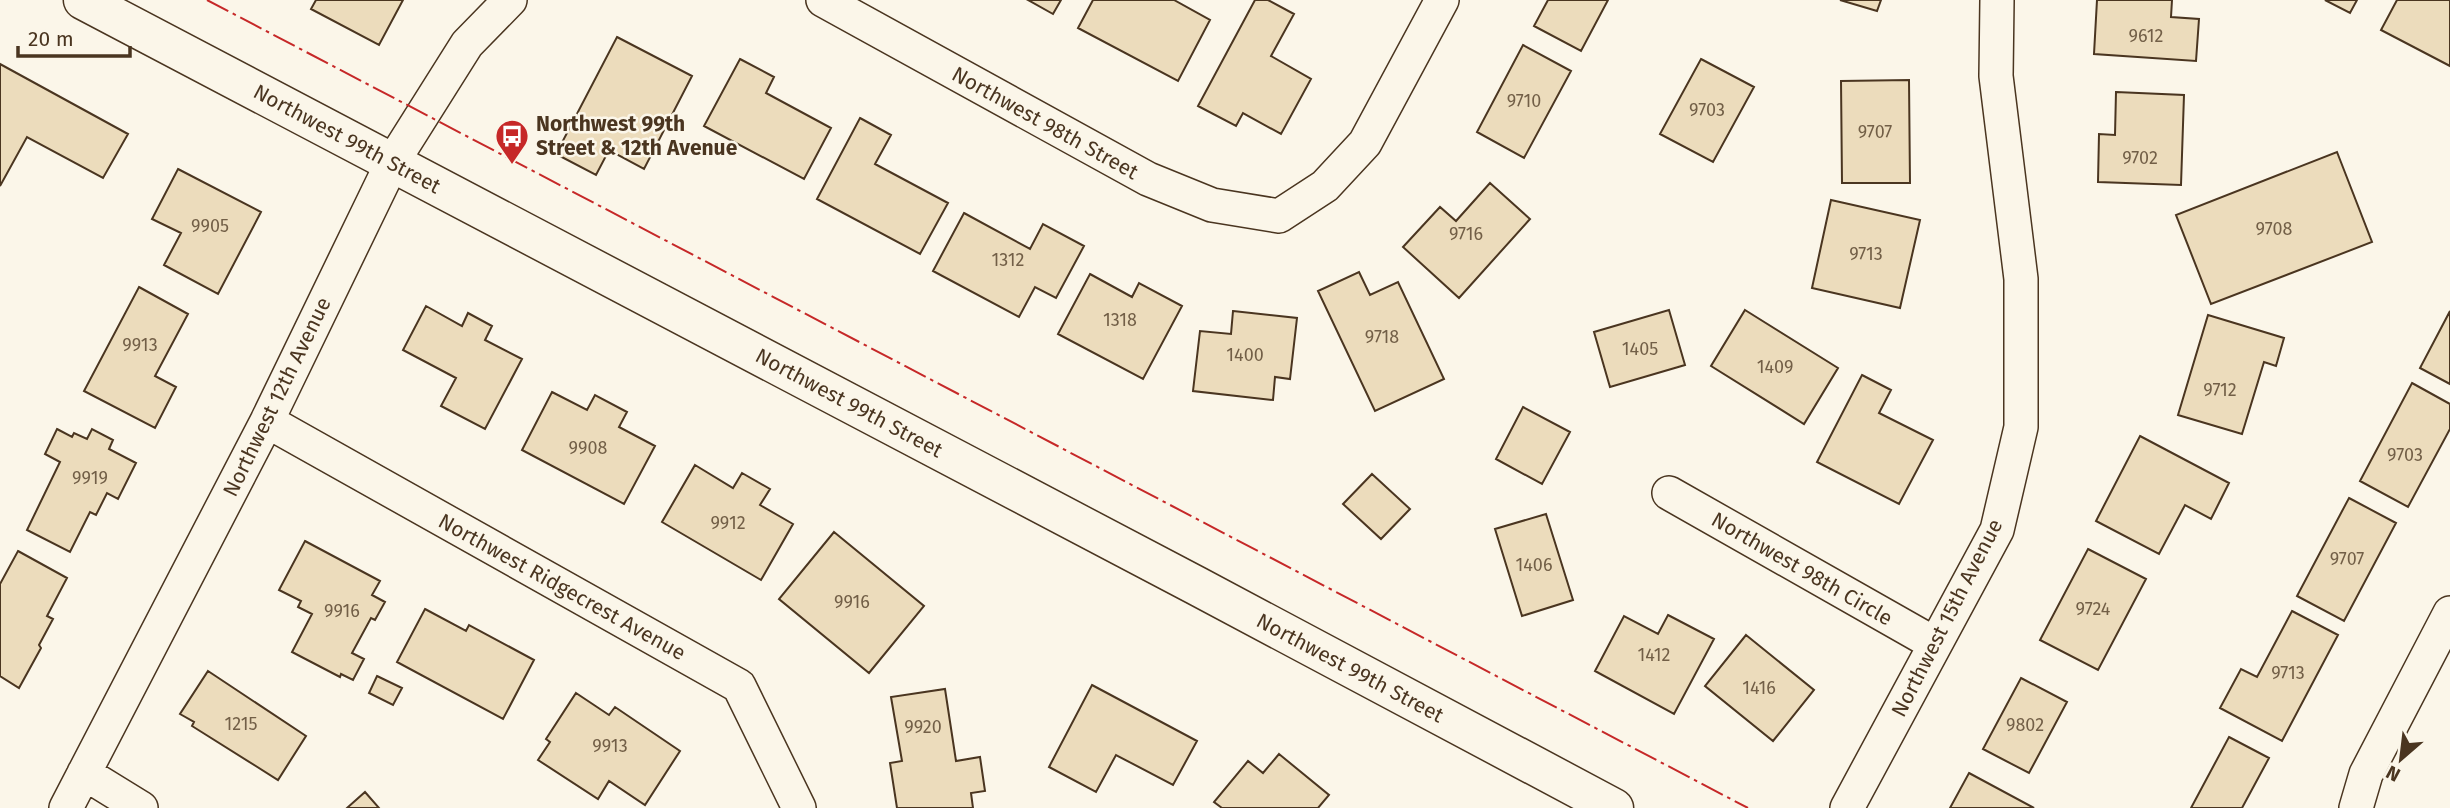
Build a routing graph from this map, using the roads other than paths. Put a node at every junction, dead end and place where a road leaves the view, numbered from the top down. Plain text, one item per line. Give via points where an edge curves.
1 (83, 0) edge
2 (510, 0) edge
3 (823, 0) edge
4 (1441, 0) edge
5 (1997, 0) edge
6 (392, 163) junction
7 (267, 421) junction
8 (1669, 493) dead end
9 (2450, 613) edge
10 (1935, 644) junction
11 (84, 773) junction
12 (66, 808) edge
13 (141, 808) edge
14 (799, 808) edge
15 (1614, 808) edge
16 (1847, 808) edge
17 (2356, 808) edge

1 - 6 main road, Northwest 99th Street
2 - 6 street, Northwest 12th Avenue via 467,44
3 - 4 street, Northwest 98th Street via 1147,179 1212,205 1279,216 1325,186 1365,143
5 - 10 street, Northwest 15th Avenue via 1996,76 2021,279 2021,427 1997,530
6 - 7 street, Northwest 12th Avenue
6 - 15 main road, Northwest 99th Street
7 - 11 street, Northwest 12th Avenue
7 - 14 street, Northwest Ridgecrest Avenue via 739,686
8 - 10 street, Northwest 98th Circle
9 - 17 street via 2366,774
10 - 16 street, Northwest 15th Avenue
11 - 12 street, Northwest 12th Avenue
11 - 13 street

